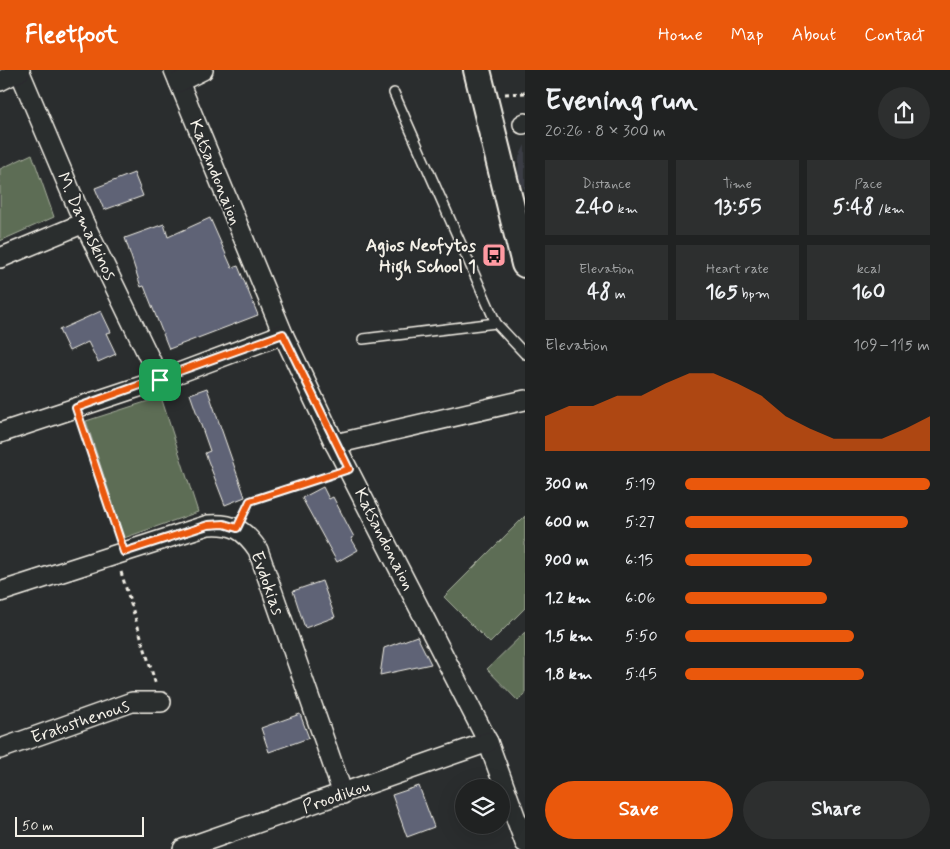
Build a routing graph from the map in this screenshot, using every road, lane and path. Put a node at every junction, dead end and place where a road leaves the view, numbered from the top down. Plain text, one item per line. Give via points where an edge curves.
1 (203, 70) edge
2 (477, 70) edge
3 (19, 71) edge
4 (176, 76) edge
5 (0, 81) edge
6 (394, 93) dead end
7 (525, 93) edge
8 (500, 95) dead end
9 (84, 222) junction
10 (0, 258) edge
11 (525, 264) edge
12 (496, 323) junction
13 (283, 334) junction
14 (363, 339) dead end
15 (525, 354) edge
16 (160, 380) junction
17 (525, 400) edge
18 (76, 408) junction
19 (0, 433) edge
20 (335, 444) junction
21 (349, 469) junction
22 (237, 528) junction
23 (120, 553) junction
24 (0, 592) edge
25 (161, 702) joint
26 (488, 742) junction
27 (0, 749) edge
28 (343, 794) junction
29 (525, 844) edge
30 (183, 849) edge

1 - 4 street
2 - 11 main road
3 - 5 street
3 - 9 street, M. Damaskinos
4 - 13 street, Katsandonaion
6 - 12 lane
7 - 8 path
9 - 10 street
9 - 16 street, M. Damaskinos
12 - 14 lane
12 - 15 lane
13 - 16 street
13 - 20 street, Katsandonaion
16 - 18 street
17 - 20 street
18 - 19 street
18 - 23 path
20 - 21 street, Katsandonaion
21 - 22 path via 250,501
21 - 26 street, Katsandonaion
22 - 23 street via 224,524 208,525
22 - 28 street, Evdokias via 258,550
23 - 24 street
23 - 25 path
25 - 27 street, Eratosthenous via 132,702
26 - 28 street, Proodikou
26 - 29 street, Katsandonaion
28 - 30 street, Proodikou

